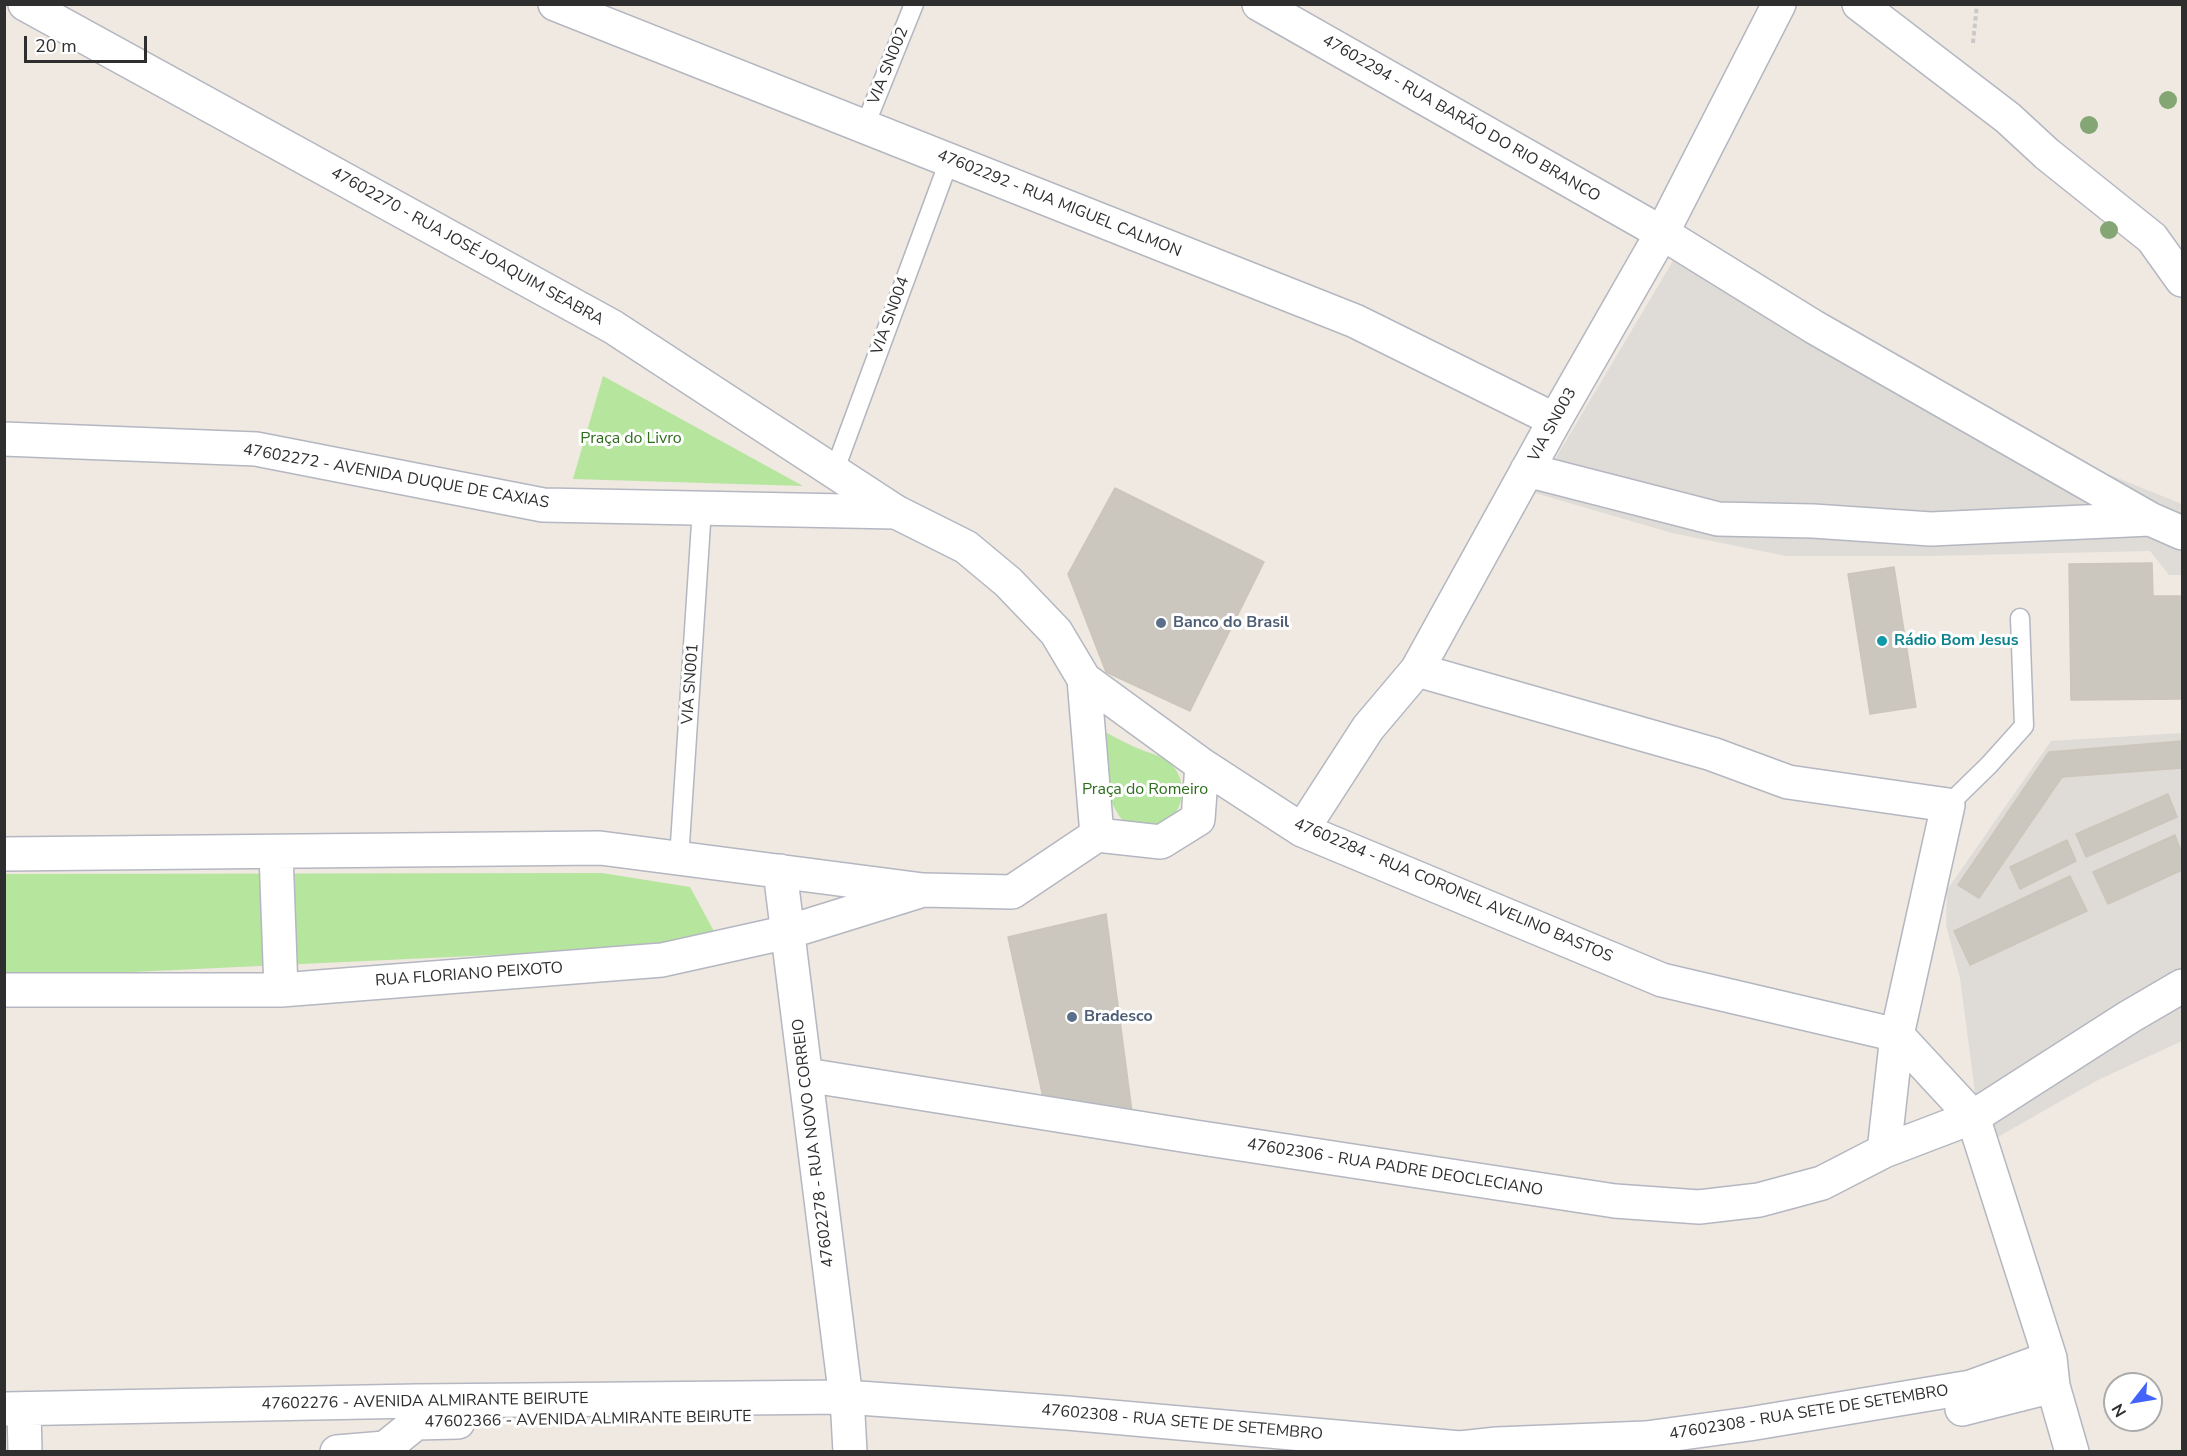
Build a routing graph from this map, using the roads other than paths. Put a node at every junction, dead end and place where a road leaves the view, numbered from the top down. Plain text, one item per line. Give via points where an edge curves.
1 (25, 4) edge
2 (555, 4) edge
3 (914, 4) edge
4 (1259, 4) edge
5 (1779, 4) edge
6 (1859, 4) edge
7 (864, 128) junction
8 (949, 161) junction
9 (1662, 233) junction
10 (2182, 280) edge
11 (1555, 420) junction
12 (4, 439) edge
13 (1527, 470) junction
14 (834, 472) junction
15 (702, 508) junction
16 (896, 512) junction
17 (2150, 519) junction
18 (2182, 533) edge
19 (2020, 618) dead end
20 (1418, 670) junction
21 (1084, 679) junction
22 (1202, 765) junction
23 (1948, 805) junction
24 (1302, 830) junction
25 (1097, 836) junction
26 (276, 853) junction
27 (4, 854) edge
28 (679, 859) junction
29 (780, 871) junction
30 (923, 890) junction
31 (788, 932) junction
32 (2182, 986) edge
33 (4, 990) edge
34 (281, 990) junction
35 (1897, 1035) junction
36 (806, 1075) junction
37 (1973, 1118) junction
38 (1884, 1151) junction
39 (2051, 1372) junction
40 (846, 1406) junction
41 (14, 1409) edge
42 (416, 1412) junction
43 (1437, 1449) edge
44 (385, 1450) edge
45 (25, 1452) edge
46 (337, 1452) edge
47 (850, 1452) edge
48 (1287, 1452) edge
49 (1694, 1452) edge
50 (2072, 1452) edge

1 - 14 street, 47602270 - RUA JOSÉ JOAQUIM SEABRA via 613,327
2 - 7 street, 47602292 - RUA MIGUEL CALMON
3 - 7 lane, VIA SN002
4 - 9 street, 47602294 - RUA BARÃO DO RIO BRANCO
5 - 9 street, VIA SN003
6 - 10 street via 2008,118 2152,238
7 - 8 street, 47602292 - RUA MIGUEL CALMON
8 - 11 street, 47602292 - RUA MIGUEL CALMON via 1355,321
8 - 14 lane, VIA SN004
9 - 11 street, VIA SN003
9 - 17 street, 47602294 - RUA BARÃO DO RIO BRANCO via 1814,327
11 - 13 street, VIA SN003
12 - 15 street, 47602272 - AVENIDA DUQUE DE CAXIAS via 256,449 543,505
13 - 17 street via 1718,519 1931,529
13 - 20 street, VIA SN003
14 - 16 street, 47602270 - RUA JOSÉ JOAQUIM SEABRA
15 - 16 street, 47602272 - AVENIDA DUQUE DE CAXIAS
15 - 28 lane, VIA SN001
16 - 21 street, 47602284 - RUA CORONEL AVELINO BASTOS via 966,547 1008,582 1056,632
17 - 18 street, 47602294 - RUA BARÃO DO RIO BRANCO
19 - 23 lane via 2024,726
20 - 23 street via 1712,754 1788,782
20 - 24 street, VIA SN003 via 1368,728
21 - 22 street, 47602284 - RUA CORONEL AVELINO BASTOS
21 - 25 street
22 - 24 street, 47602284 - RUA CORONEL AVELINO BASTOS
22 - 25 street via 1198,819 1161,842
23 - 35 street
24 - 35 street, 47602284 - RUA CORONEL AVELINO BASTOS via 1662,980
25 - 30 street, RUA FLORIANO PEIXOTO via 1012,892
26 - 27 street, RUA FLORIANO PEIXOTO
26 - 28 street, RUA FLORIANO PEIXOTO via 600,848
26 - 34 street
28 - 29 street, RUA FLORIANO PEIXOTO
29 - 30 street, RUA FLORIANO PEIXOTO
29 - 31 street, 47602278 - RUA NOVO CORREIO
30 - 31 street, RUA FLORIANO PEIXOTO
31 - 34 street, RUA FLORIANO PEIXOTO via 662,960
31 - 36 street, 47602278 - RUA NOVO CORREIO
32 - 37 street, 47602306 - RUA PADRE DEOCLECIANO
33 - 34 street, RUA FLORIANO PEIXOTO
35 - 37 street
35 - 38 street
36 - 38 street, 47602306 - RUA PADRE DEOCLECIANO via 1581,1196 1699,1207 1759,1200 1822,1183
36 - 40 street, 47602278 - RUA NOVO CORREIO
37 - 38 street, 47602306 - RUA PADRE DEOCLECIANO
37 - 39 street
39 - 43 street, 47602308 - RUA SETE DE SETEMBRO via 1646,1438
39 - 49 street via 1977,1407
39 - 50 street
40 - 42 street, 47602276 - AVENIDA ALMIRANTE BEIRUTE
40 - 43 street, 47602308 - RUA SETE DE SETEMBRO via 1067,1413
40 - 47 street, 47602278 - RUA NOVO CORREIO
40 - 48 street
41 - 42 street, 47602276 - AVENIDA ALMIRANTE BEIRUTE
41 - 45 street
42 - 44 street, 47602366 - AVENIDA ALMIRANTE BEIRUTE
44 - 46 street, 47602366 - AVENIDA ALMIRANTE BEIRUTE

